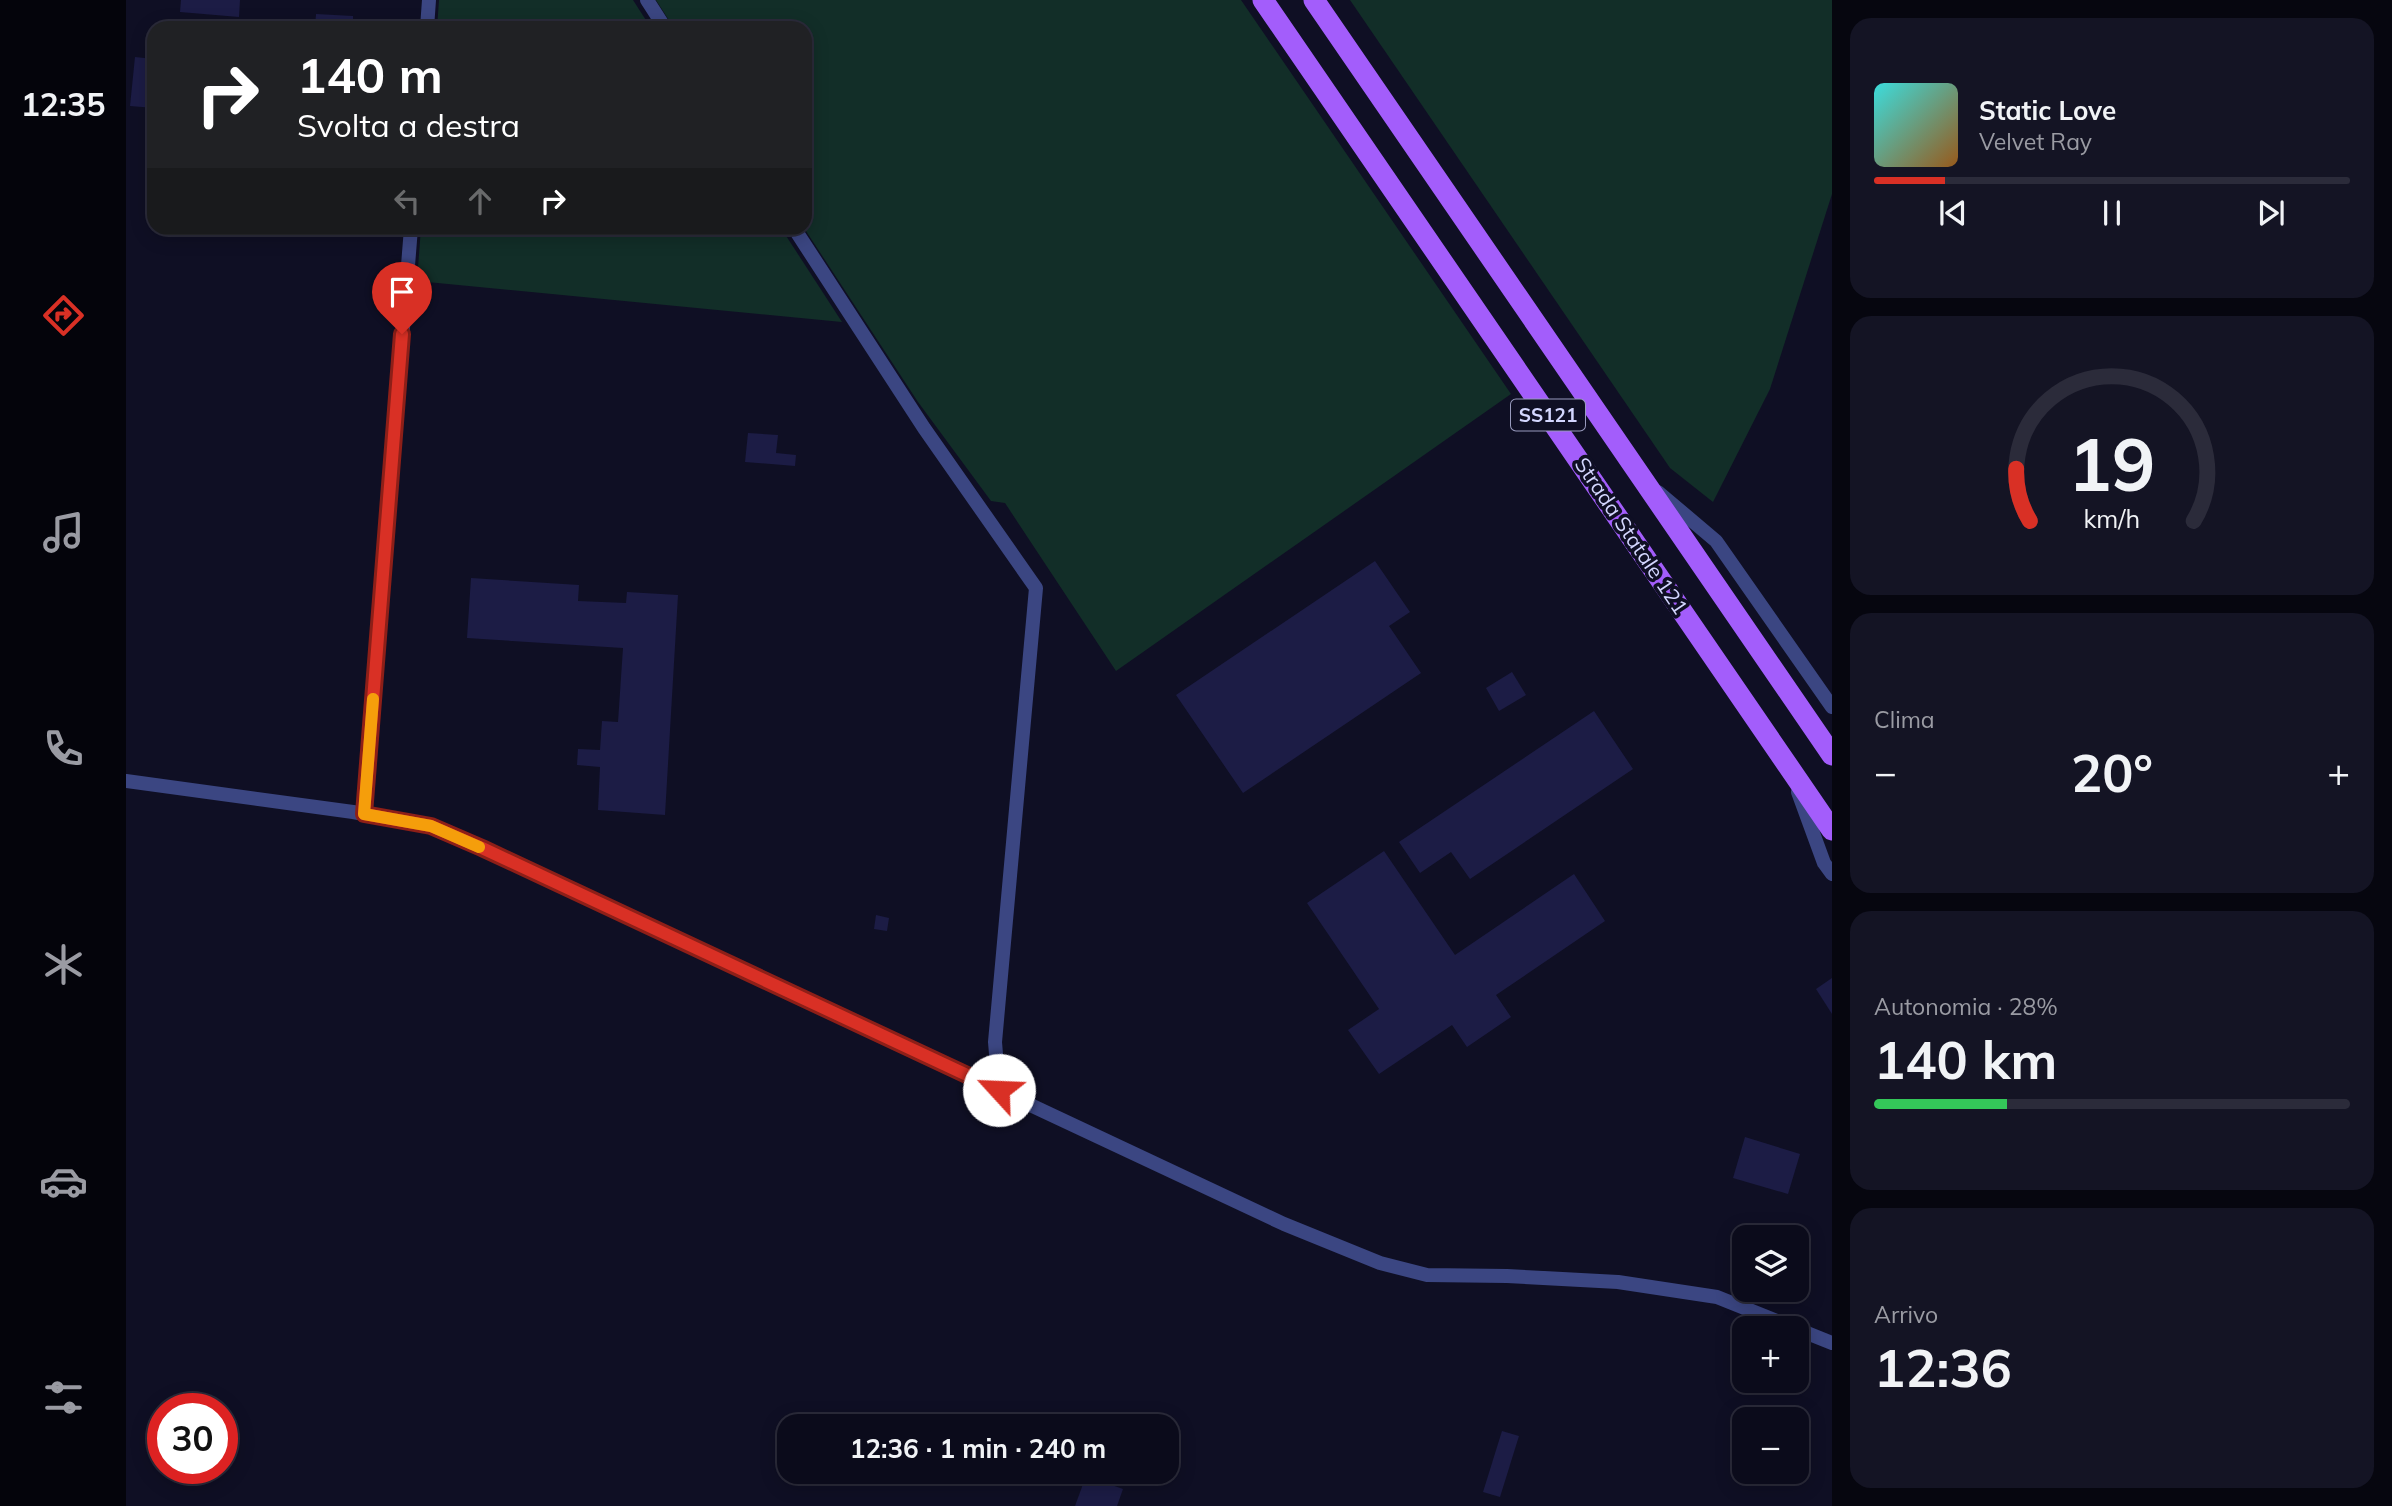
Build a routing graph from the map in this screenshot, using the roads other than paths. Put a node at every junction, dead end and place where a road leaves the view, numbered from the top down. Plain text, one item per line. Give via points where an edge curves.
1 (429, 0) edge
2 (647, 0) edge
3 (1263, 0) edge
4 (1314, 0) edge
5 (428, 21) edge
6 (660, 21) edge
7 (410, 235) edge
8 (799, 235) edge
9 (1644, 479) junction
10 (1832, 707) edge
11 (1832, 755) edge
12 (1791, 771) junction
13 (126, 780) edge
14 (364, 814) junction
15 (1832, 831) edge
16 (1832, 874) edge
17 (999, 1090) junction
18 (1832, 1343) edge

1 - 5 street
2 - 6 street
3 - 12 main road, Strada Statale 121 / SS121
4 - 9 main road, Strada Statale 121 / SS121
7 - 14 street
8 - 17 street via 924,428 1037,588 995,1042
9 - 10 street via 1716,541
9 - 11 main road, Strada Statale 121 / SS121
12 - 15 main road, Strada Statale 121 / SS121
12 - 16 street
13 - 14 street
14 - 17 street via 431,826 482,848
17 - 18 street via 1284,1224 1380,1263 1427,1275 1618,1283 1717,1297

